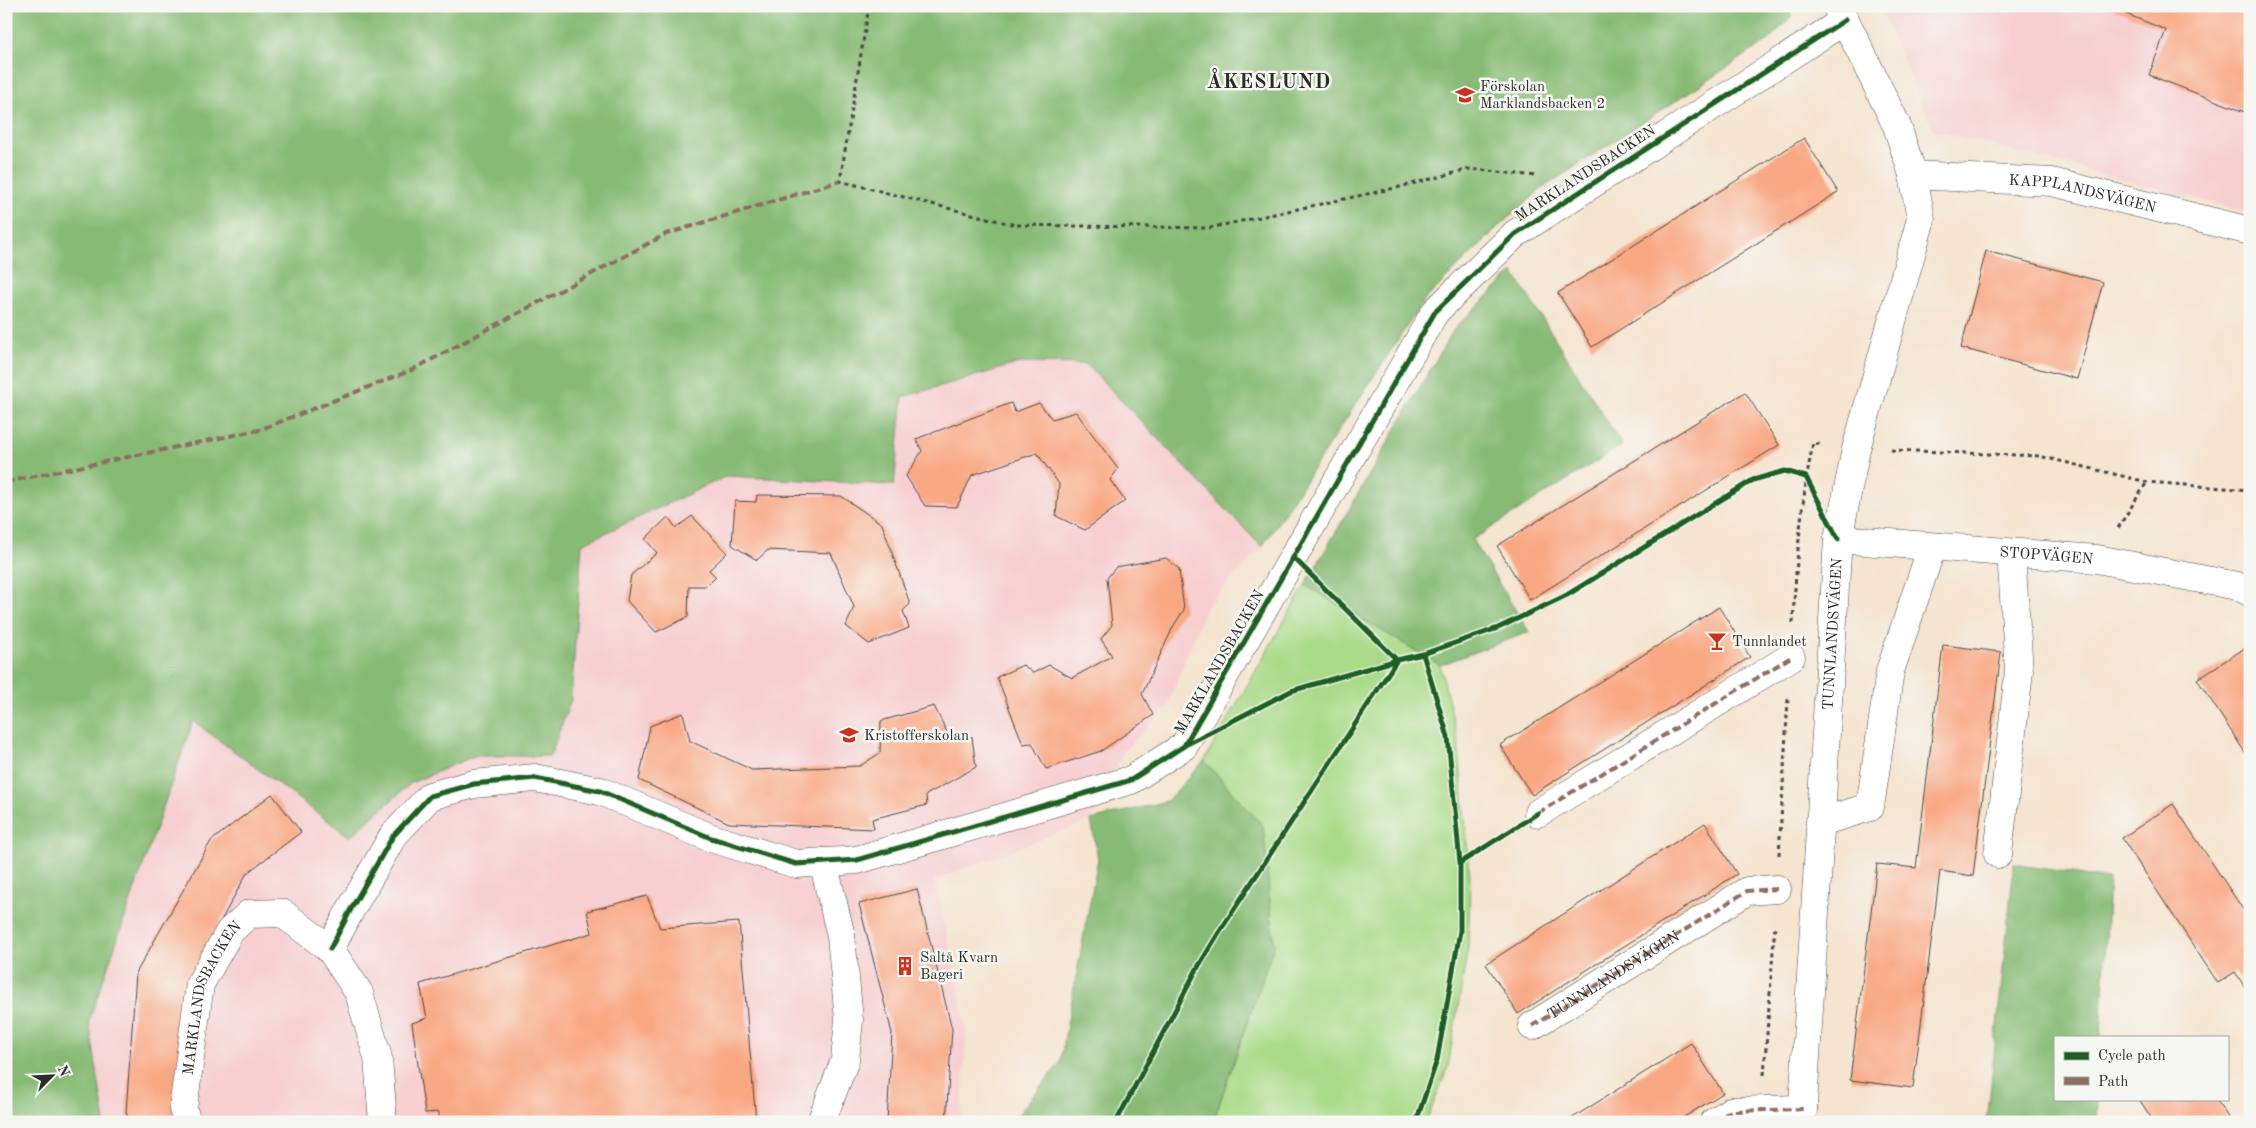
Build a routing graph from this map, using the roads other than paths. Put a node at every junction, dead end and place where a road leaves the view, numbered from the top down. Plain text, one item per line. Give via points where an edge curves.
1 (1840, 13) edge
2 (1913, 175) junction
3 (2250, 231) edge
4 (1838, 540) junction
5 (1932, 547) junction
6 (2011, 553) junction
7 (2250, 592) edge
8 (1791, 657) road end
9 (1538, 813) dead end
10 (1820, 822) junction
11 (1998, 854) dead end
12 (823, 862) junction
13 (1777, 889) road end
14 (330, 950) junction
15 (1532, 1026) dead end
16 (1802, 1116) edge
17 (187, 1122) edge
18 (383, 1122) edge
19 (821, 1122) edge
20 (1714, 1122) edge

1 - 2 street, TUNNLANDSVÄGEN via 1897,126
1 - 12 street, MARKLANDSBACKEN via 1515,234 1435,312 1184,746 1131,780 858,860
2 - 3 street, KAPPLANDSVÄGEN via 2052,182
2 - 4 street, TUNNLANDSVÄGEN via 1921,219 1856,448
4 - 5 street, STOPVÄGEN
4 - 10 street, TUNNLANDSVÄGEN
5 - 6 street, STOPVÄGEN
5 - 10 street via 1890,671 1870,807
6 - 7 street, STOPVÄGEN via 2098,560 2236,586
6 - 11 street via 2019,671
8 - 9 street
10 - 16 street, TUNNLANDSVÄGEN
12 - 14 street, MARKLANDSBACKEN via 796,864 711,838 600,791 535,778 474,784 430,796 393,836
12 - 19 street via 841,936 849,1020 845,1060
13 - 15 street, TUNNLANDSVÄGEN via 1747,891
14 - 17 street, MARKLANDSBACKEN via 282,913 249,914 230,931 200,984 183,1108
14 - 18 street, MARKLANDSBACKEN via 359,993 378,1058
16 - 20 street, TUNNLANDSVÄGEN via 1762,1110 1731,1111

